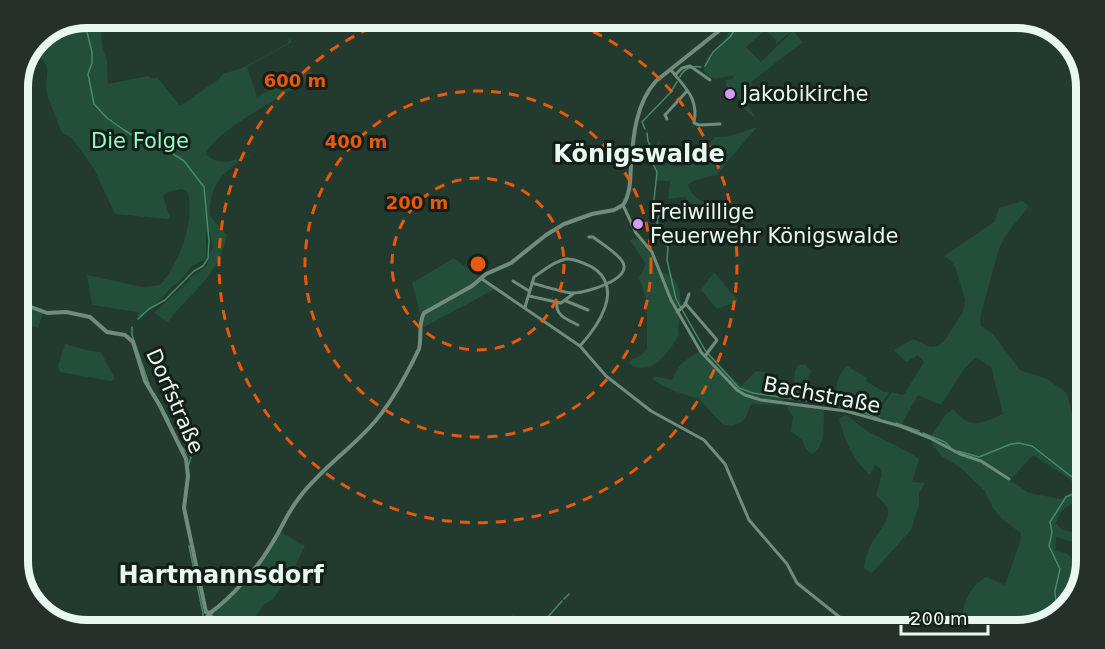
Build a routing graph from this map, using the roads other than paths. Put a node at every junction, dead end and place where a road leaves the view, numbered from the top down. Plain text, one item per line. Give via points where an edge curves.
1 (725, 28) edge
2 (670, 70) junction
3 (675, 75) junction
4 (710, 80) dead end
5 (687, 91) junction
6 (667, 119) dead end
7 (720, 124) dead end
8 (623, 206) junction
9 (589, 237) dead end
10 (482, 279) junction
11 (513, 281) dead end
12 (532, 283) junction
13 (606, 285) junction
14 (529, 293) junction
15 (573, 294) junction
16 (689, 294) dead end
17 (566, 300) junction
18 (557, 303) junction
19 (683, 306) junction
20 (29, 307) edge
21 (525, 307) junction
22 (588, 310) dead end
23 (677, 312) junction
24 (578, 325) dead end
25 (580, 346) junction
26 (706, 354) junction
27 (1009, 479) dead end
28 (208, 614) junction
29 (206, 621) edge
30 (220, 621) edge
31 (846, 621) edge

1 - 2 street
2 - 3 street
2 - 8 street via 653,83 641,105 630,187
3 - 4 street via 685,67
3 - 5 street
5 - 6 street via 665,114
5 - 7 street via 696,106 694,123
8 - 10 street via 564,224
8 - 23 street, Bachstraße via 636,233 652,252
9 - 13 street via 623,263 621,276
10 - 21 street
10 - 28 street via 424,313 419,349 384,411 308,487 258,564
11 - 14 street
12 - 13 street via 544,270 567,259 596,270
12 - 14 street
12 - 15 street
13 - 15 street
13 - 25 street via 608,296 602,316
14 - 18 street
14 - 21 street
15 - 17 street
16 - 19 street
17 - 18 street
17 - 22 street
18 - 24 street via 559,314
19 - 23 street
19 - 26 street via 717,340
20 - 28 street, Dorfstraße via 47,313 71,312 90,317 107,332 125,335 133,342 145,381 186,459 185,513
21 - 25 street
23 - 26 street, Bachstraße
25 - 31 street via 610,380 651,411 694,433 712,448 728,469 749,520 787,564 797,584
26 - 27 street, Bachstraße via 745,395 846,411 900,426 981,461
28 - 29 street, Dorfstraße
28 - 30 street

